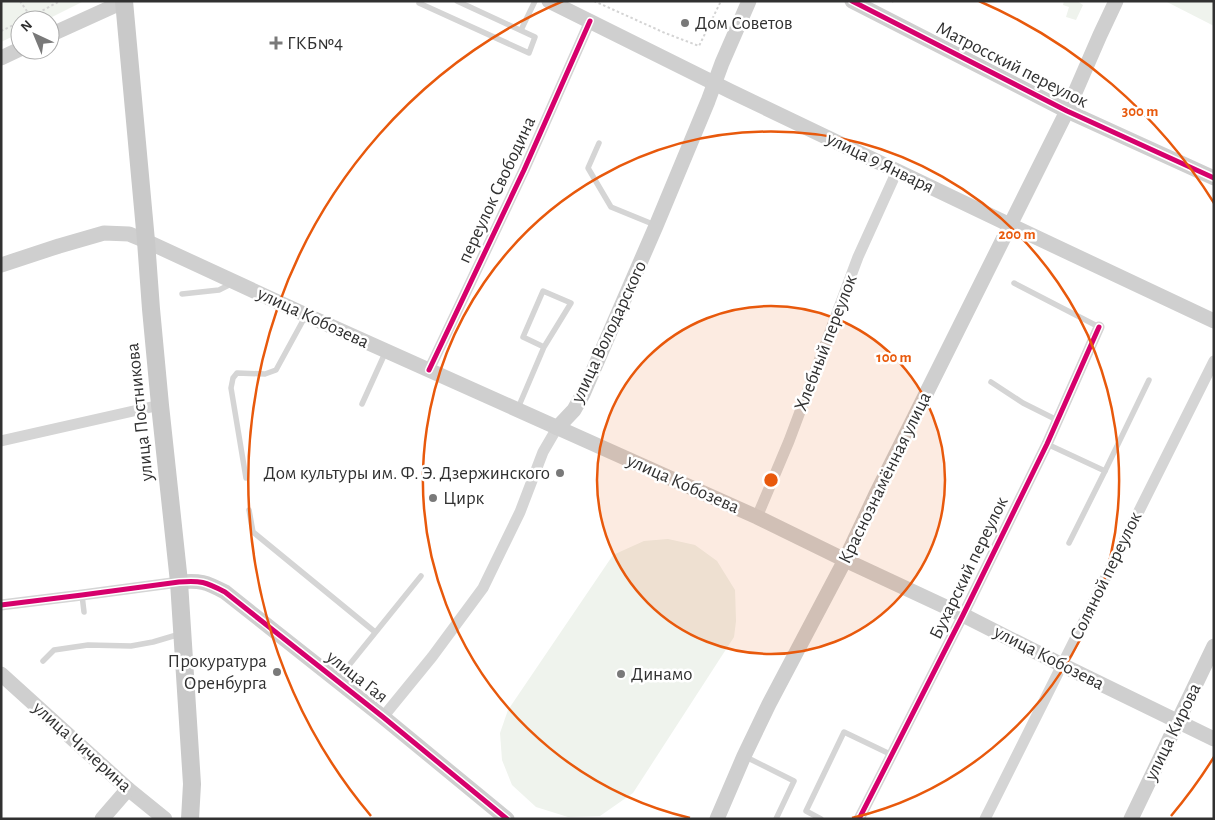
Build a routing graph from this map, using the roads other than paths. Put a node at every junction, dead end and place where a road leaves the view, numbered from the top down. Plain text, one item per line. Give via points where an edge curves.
1 (124, 1) edge
2 (420, 1) edge
3 (457, 1) edge
4 (535, 1) edge
5 (548, 1) edge
6 (750, 1) edge
7 (852, 1) edge
8 (1116, 1) edge
9 (590, 21) junction
10 (60, 30) edge
11 (521, 30) junction
12 (715, 83) junction
13 (1066, 111) junction
14 (599, 143) dead end
15 (897, 171) junction
16 (1214, 178) edge
17 (1010, 225) junction
18 (656, 226) junction
19 (146, 241) junction
20 (1, 265) edge
21 (235, 282) junction
22 (1014, 283) dead end
23 (182, 294) dead end
24 (306, 315) junction
25 (1214, 321) edge
26 (1100, 327) joint
27 (544, 347) junction
28 (386, 351) junction
29 (1214, 361) edge
30 (430, 370) junction
31 (1149, 380) dead end
32 (991, 382) dead end
33 (362, 404) dead end
34 (160, 405) junction
35 (517, 410) junction
36 (1057, 420) junction
37 (557, 428) junction
38 (1, 441) edge
39 (1047, 444) junction
40 (1105, 471) junction
41 (246, 478) dead end
42 (249, 510) dead end
43 (757, 517) junction
44 (1069, 544) dead end
45 (846, 560) junction
46 (422, 576) dead end
47 (179, 582) junction
48 (82, 595) junction
49 (1, 604) edge
50 (84, 612) dead end
51 (963, 615) junction
52 (375, 632) junction
53 (182, 633) junction
54 (1214, 646) edge
55 (43, 661) dead end
56 (1062, 665) junction
57 (1, 674) edge
58 (337, 680) junction
59 (383, 717) junction
60 (1178, 722) junction
61 (1214, 739) edge
62 (892, 755) junction
63 (744, 756) junction
64 (128, 789) junction
65 (102, 819) edge
66 (165, 819) edge
67 (190, 819) edge
68 (507, 819) edge
69 (717, 819) edge
70 (776, 819) edge
71 (821, 819) edge
72 (859, 819) edge
73 (985, 819) edge
74 (1131, 819) edge

1 - 10 main road
1 - 19 main road, улица Постникова
2 - 11 lane via 529,53 535,37
3 - 11 lane
4 - 11 lane
5 - 9 main road, улица 9 Января
6 - 12 main road, улица Володарского
7 - 13 main road, Матросский переулок
8 - 13 main road, Краснознамённая улица
9 - 12 main road, улица 9 Января
9 - 30 street, переулок Свободина
12 - 15 main road, улица 9 Января
12 - 18 main road, улица Володарского
13 - 16 main road, Матросский переулок
13 - 17 main road, Краснознамённая улица
14 - 18 lane via 588,168 611,207
15 - 17 main road, улица 9 Января
15 - 43 street, Хлебный переулок via 858,257
17 - 25 main road, улица 9 Января
17 - 45 main road, Краснознамённая улица
18 - 37 main road, улица Володарского via 583,394 574,410
19 - 20 main road, улица Кобозева via 130,234 104,233
19 - 21 main road, улица Кобозева
19 - 34 main road, улица Постникова
21 - 23 lane via 219,290
21 - 24 main road, улица Кобозева
22 - 26 lane
24 - 28 main road, улица Кобозева
24 - 41 lane via 276,370 266,374 237,373 233,378 231,388
26 - 36 street, Бухарский переулок
27 - 27 lane via 523,337 543,292 571,303
27 - 35 lane
28 - 30 main road, улица Кобозева
28 - 33 lane
29 - 56 street, Соляной переулок
30 - 35 main road, улица Кобозева
31 - 40 lane
32 - 36 lane
34 - 38 street
34 - 47 main road, улица Постникова
35 - 37 main road, улица Кобозева
36 - 39 street, Бухарский переулок
37 - 43 main road, улица Кобозева
37 - 59 street, улица Володарского via 543,452 520,512 483,588
39 - 40 lane
39 - 51 street, Бухарский переулок
40 - 44 lane
42 - 52 lane via 253,532
43 - 45 main road, улица Кобозева
45 - 51 main road, улица Кобозева
45 - 63 main road, Краснознамённая улица
46 - 52 lane
47 - 48 street
47 - 53 main road, улица Постникова
47 - 58 main road, улица Гая via 203,581 225,592
48 - 49 street
48 - 50 lane
51 - 56 main road, улица Кобозева
51 - 62 street, Бухарский переулок
52 - 58 lane
53 - 55 lane via 131,646 88,644 54,650
53 - 67 main road, улица Постникова via 192,784
54 - 60 main road, улица Кирова
56 - 60 main road, улица Кобозева
56 - 73 street, Соляной переулок
57 - 64 main road, улица Чичерина
58 - 59 main road, улица Гая
59 - 68 main road, улица Гая
60 - 61 main road, улица Кобозева
60 - 74 main road, улица Кирова
62 - 71 lane via 844,732 806,811
62 - 72 street, Бухарский переулок
63 - 69 main road, Краснознамённая улица
63 - 70 lane via 794,781
64 - 65 main road
64 - 66 main road, улица Чичерина

